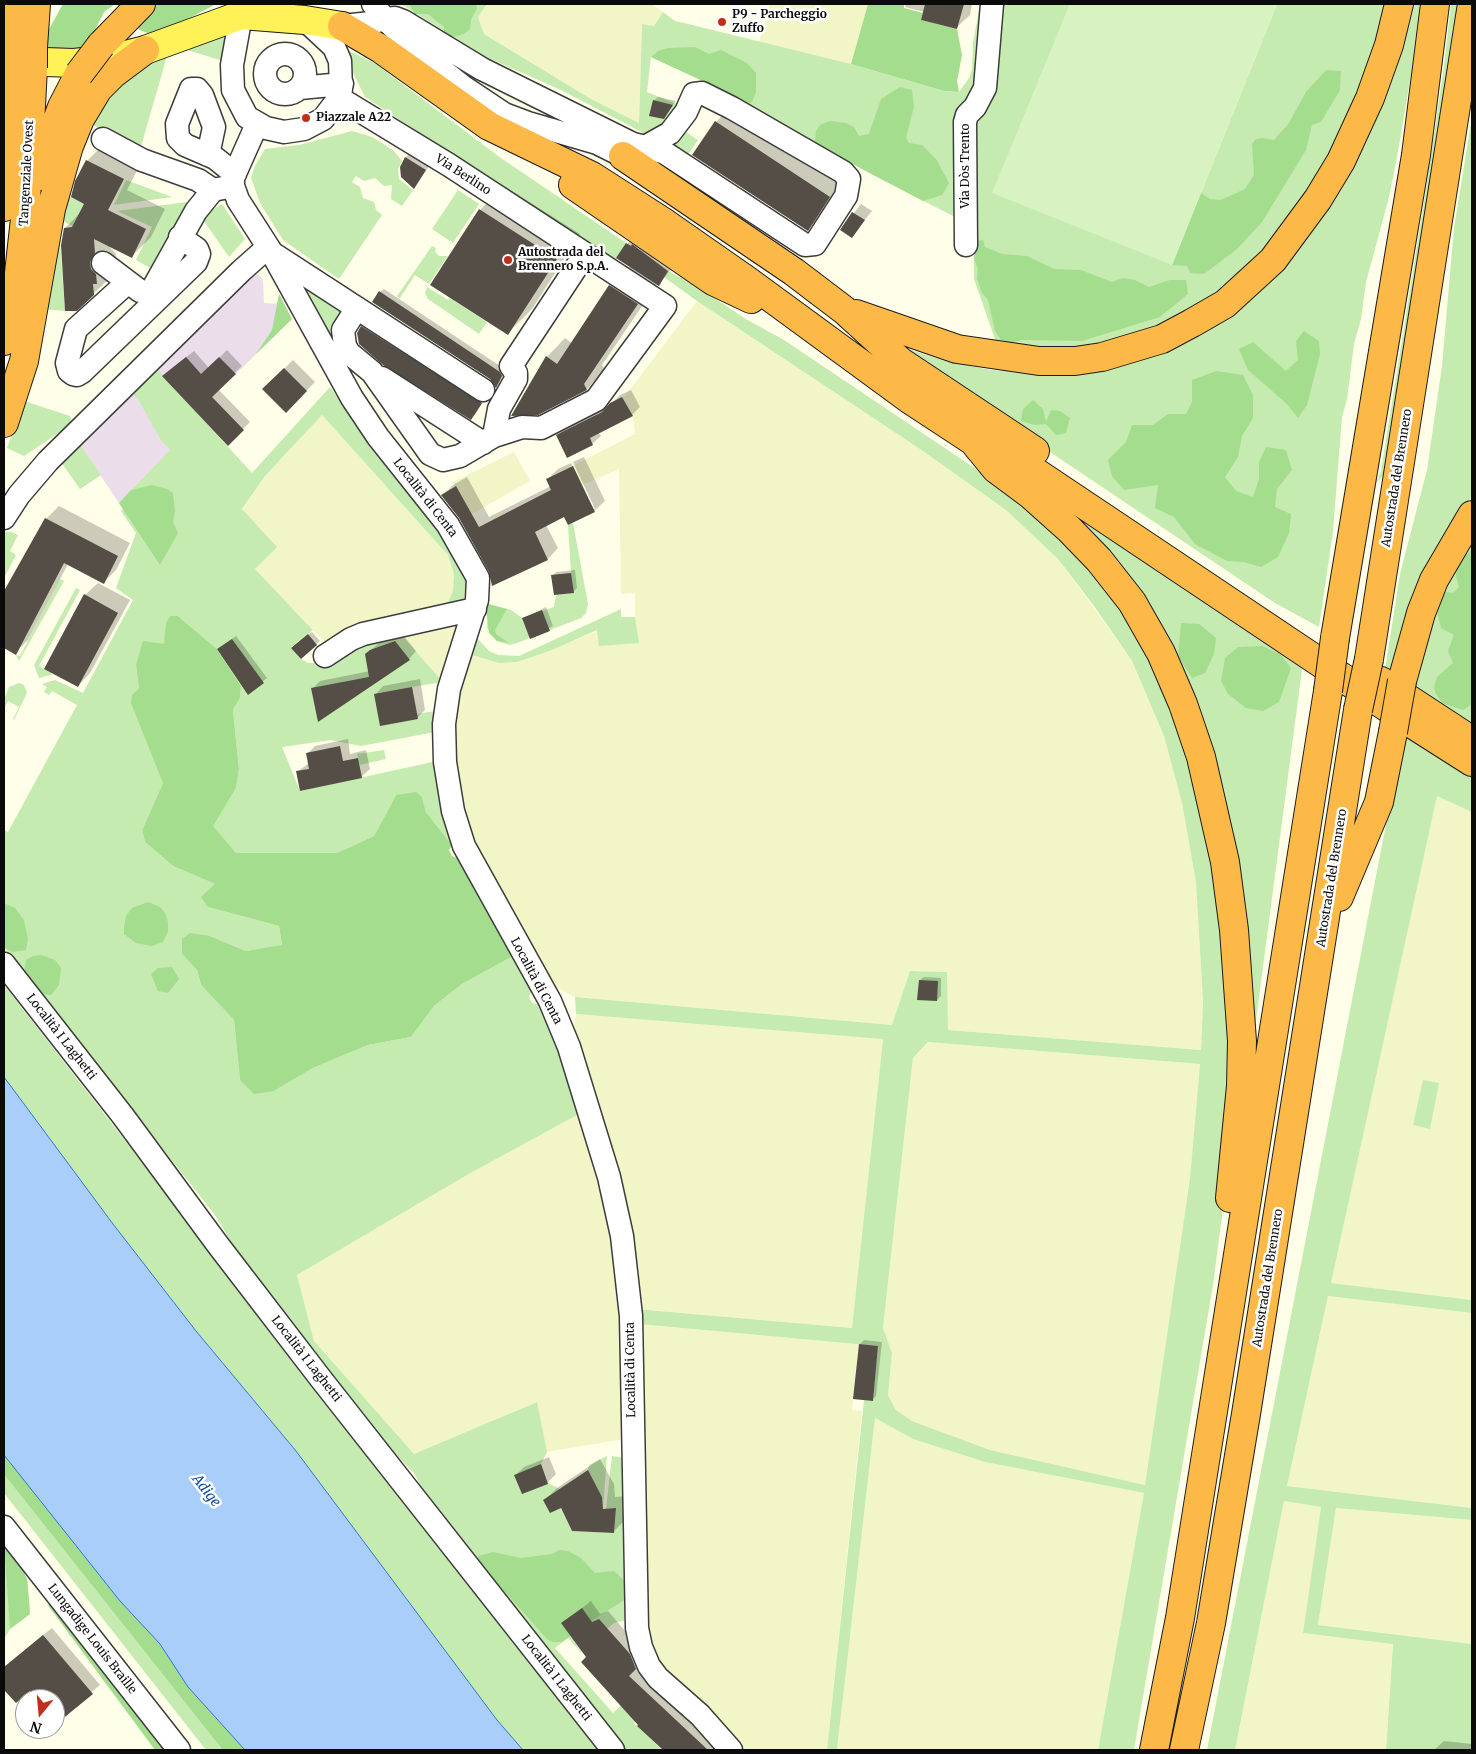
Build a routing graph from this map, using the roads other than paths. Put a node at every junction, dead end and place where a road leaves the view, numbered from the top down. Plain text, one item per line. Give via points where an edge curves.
1 (16, 4) edge
2 (36, 4) edge
3 (141, 4) edge
4 (361, 4) edge
5 (992, 4) edge
6 (1399, 4) edge
7 (1435, 4) edge
8 (1472, 4) edge
9 (245, 9) edge
10 (379, 11) edge
11 (305, 20) junction
12 (342, 26) junction
13 (145, 50) junction
14 (27, 56) junction
15 (340, 91) junction
16 (265, 127) junction
17 (103, 139) dead end
18 (519, 142) junction
19 (634, 151) junction
20 (208, 154) dead end
21 (227, 184) junction
22 (15, 213) edge
23 (966, 245) dead end
24 (270, 250) junction
25 (585, 254) junction
26 (104, 263) dead end
27 (128, 282) junction
28 (151, 300) junction
29 (357, 308) junction
30 (844, 310) junction
31 (801, 322) junction
32 (4, 341) edge
33 (372, 372) junction
34 (483, 390) dead end
35 (4, 423) edge
36 (489, 439) junction
37 (973, 440) junction
38 (1472, 514) edge
39 (4, 518) edge
40 (475, 609) junction
41 (325, 656) dead end
42 (1472, 740) edge
43 (1472, 762) edge
44 (1322, 937) junction
45 (4, 964) edge
46 (1217, 1391) junction
47 (4, 1527) edge
48 (179, 1750) edge
49 (613, 1750) edge
50 (731, 1750) edge
51 (1154, 1750) edge
52 (1184, 1750) edge

1 - 14 highway, Tangenziale Ovest
2 - 14 highway, Tangenziale Ovest
3 - 22 highway, bridge via 101,45 79,74
4 - 12 street
5 - 23 street, Via Dòs Trento via 985,88 965,122
6 - 30 highway via 1389,45 1370,98 1341,162 1318,199 1273,260 1225,304 1162,340 1076,361 1039,361 957,349
7 - 46 highway, bridge via 1413,174 1335,638
8 - 44 highway, Autostrada del Brennero, bridge
9 - 11 main road
9 - 13 main road
9 - 16 street via 232,65 232,90 247,117
10 - 12 street via 371,23
10 - 19 street via 403,21 482,69 633,144
10 - 19 street via 417,50 504,114
11 - 12 main road
11 - 15 street via 334,47 340,61
12 - 18 highway via 381,49 489,126
13 - 14 main road via 110,59 74,63
13 - 35 highway via 98,89 69,146 51,209 24,361
14 - 22 highway, Tangenziale Ovest
15 - 16 street via 323,119 313,125 294,132
15 - 16 street via 290,90
15 - 25 street, Via Berlino
16 - 21 street
17 - 21 street via 142,160 198,180
18 - 31 highway via 587,195 713,280
18 - 31 highway via 601,162 768,274
19 - 19 street via 665,153 811,246 818,240 849,188 849,179 842,172 732,108 698,92 690,99 686,112 670,133
19 - 30 highway
20 - 21 street
21 - 24 street, Località di Centa
21 - 28 street via 196,211 180,237
22 - 32 highway, Tangenziale Ovest via 18,282
24 - 29 street
24 - 39 street via 240,271 31,479
24 - 40 street, Località di Centa via 357,406 462,546 478,578
25 - 36 street via 511,366 516,379 499,409
25 - 36 street, Via Berlino via 665,306 596,400 541,428 522,427
26 - 27 street
27 - 28 street
27 - 28 street via 76,329 67,363 69,371 78,375 82,372
29 - 33 street via 344,330 345,346
29 - 34 street
30 - 42 highway via 901,362
31 - 37 highway
33 - 36 street
33 - 36 street via 436,458 450,460
37 - 43 highway via 1004,451
37 - 46 highway via 996,469 1069,529 1132,602 1161,654 1201,757 1225,862 1234,930 1242,1041 1233,1173 1212,1322
38 - 44 highway, bridge via 1434,580 1421,613 1402,681 1379,802
40 - 41 street via 363,634 351,638
40 - 50 street, Località di Centa via 449,689 444,724 445,762 453,812 464,846 550,1002 569,1047 609,1177 622,1236 631,1316 636,1628 649,1666 658,1678 700,1715
44 - 52 highway, Autostrada del Brennero via 1238,1461
45 - 49 street, Località I Laghetti via 315,1371
46 - 51 highway via 1180,1618
47 - 48 street, Lungadige Louis Braille

